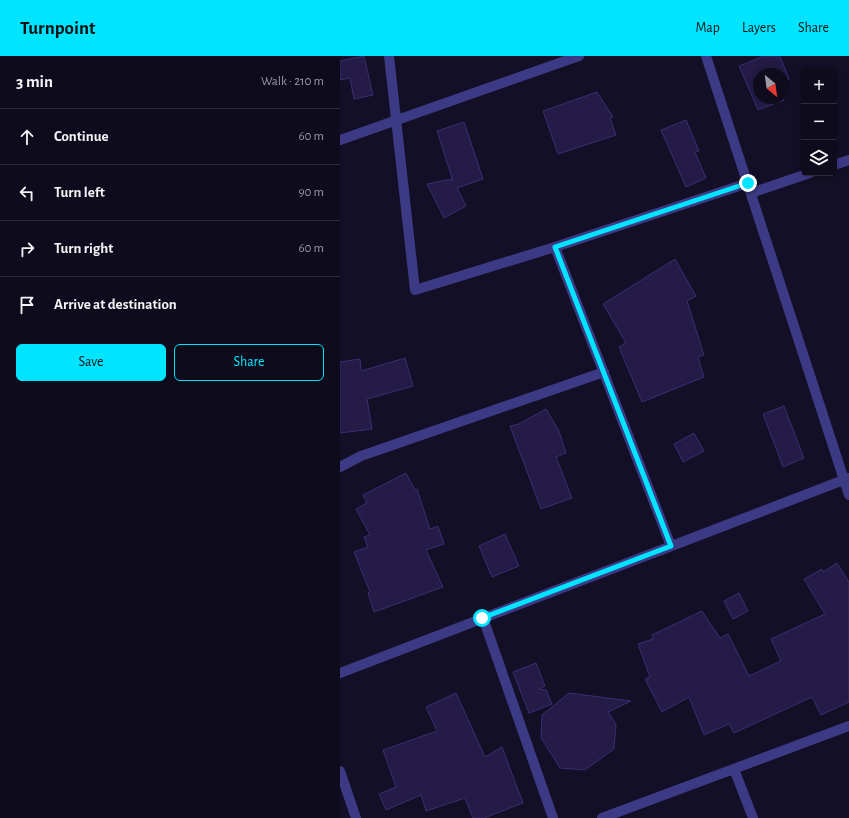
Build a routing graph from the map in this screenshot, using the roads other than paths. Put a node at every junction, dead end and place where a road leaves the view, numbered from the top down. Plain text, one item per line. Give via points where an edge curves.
1 (389, 56) edge
2 (579, 56) edge
3 (706, 56) edge
4 (396, 120) junction
5 (340, 140) edge
6 (849, 160) edge
7 (837, 164) edge
8 (801, 175) edge
9 (749, 188) junction
10 (555, 247) junction
11 (604, 372) junction
12 (340, 467) edge
13 (846, 479) edge
14 (849, 495) edge
15 (671, 546) junction
16 (482, 618) junction
17 (340, 673) edge
18 (849, 726) edge
19 (734, 769) junction
20 (340, 771) edge
21 (356, 818) edge
22 (553, 818) edge
23 (602, 818) edge
24 (753, 818) edge

1 - 4 street
2 - 4 street
3 - 9 street
4 - 5 street
4 - 10 street via 415,290
6 - 7 street
8 - 9 street
9 - 10 street
9 - 13 street
10 - 11 street
11 - 12 street via 361,456
11 - 15 street
13 - 14 street
13 - 15 street
15 - 16 street
16 - 17 street
16 - 22 street
18 - 19 street
19 - 23 street
19 - 24 street
20 - 21 street

